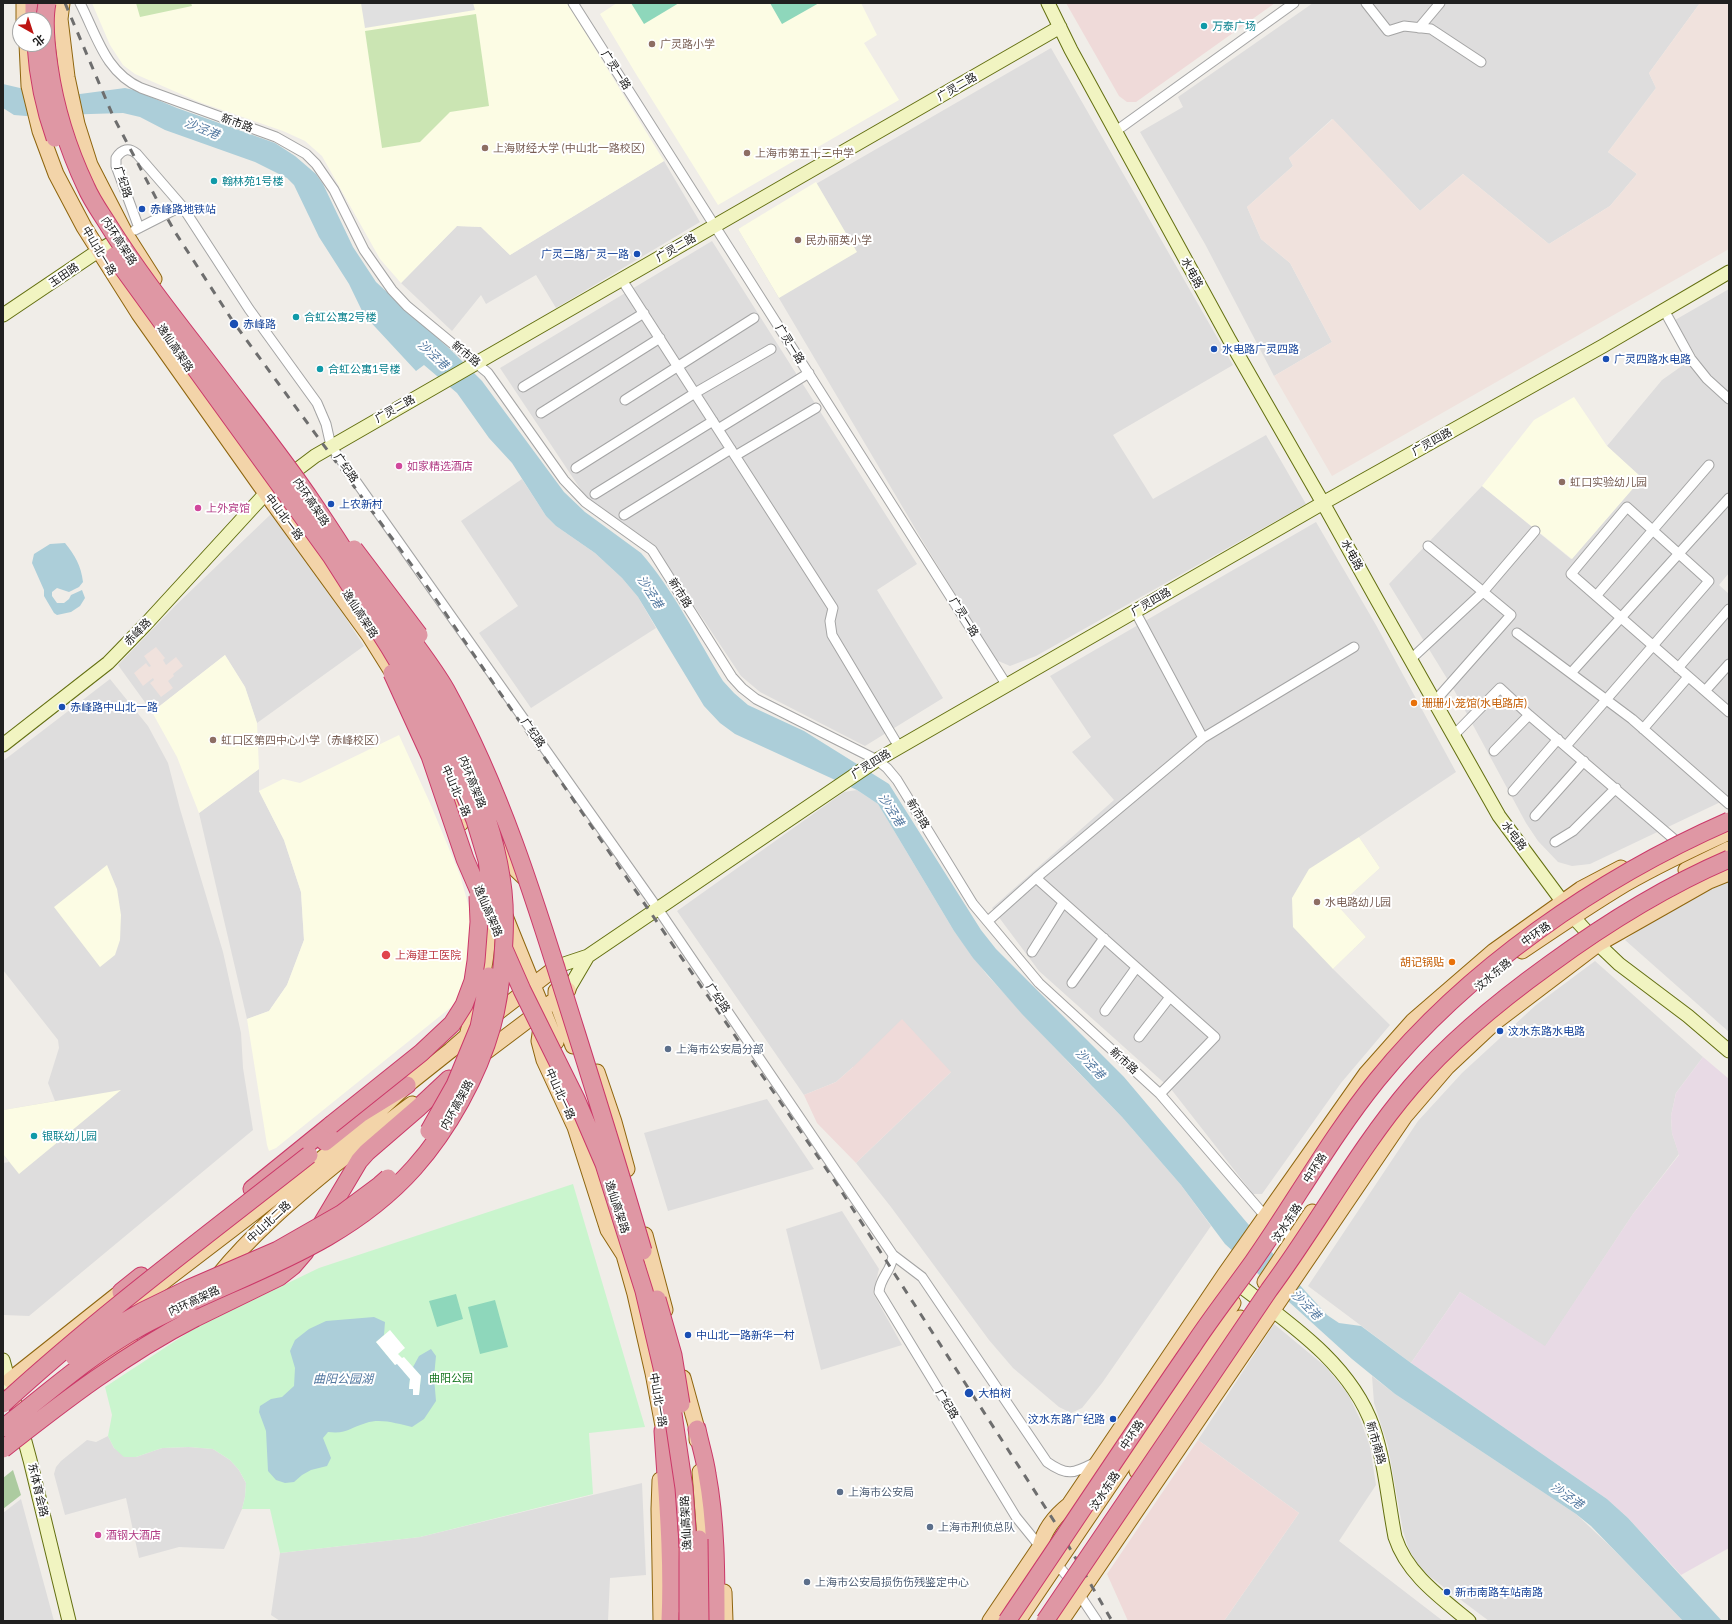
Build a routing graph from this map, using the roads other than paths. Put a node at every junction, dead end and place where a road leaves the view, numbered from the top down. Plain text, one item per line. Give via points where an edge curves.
1 (44, 3) edge
2 (47, 3) edge
3 (52, 3) edge
4 (62, 3) edge
5 (80, 3) edge
6 (573, 3) edge
7 (1048, 3) edge
8 (1294, 3) edge
9 (1366, 3) edge
10 (1440, 3) edge
11 (60, 19) junction
12 (1060, 27) junction
13 (1419, 28) junction
14 (62, 40) junction
15 (27, 52) edge
16 (36, 52) edge
17 (1481, 62) dead end
18 (1116, 131) junction
19 (182, 206) junction
20 (716, 226) junction
21 (132, 231) junction
22 (98, 251) junction
23 (120, 266) junction
24 (1729, 272) edge
25 (622, 280) junction
26 (1664, 310) junction
27 (644, 313) junction
28 (3, 315) edge
29 (754, 318) dead end
30 (660, 338) junction
31 (771, 349) dead end
32 (473, 365) junction
33 (678, 366) junction
34 (809, 373) junction
35 (523, 387) dead end
36 (695, 394) junction
37 (1729, 399) edge
38 (625, 400) dead end
39 (816, 408) dead end
40 (541, 413) dead end
41 (716, 425) junction
42 (331, 446) junction
43 (274, 449) junction
44 (733, 452) junction
45 (1709, 465) dead end
46 (576, 468) dead end
47 (294, 471) junction
48 (266, 493) junction
49 (595, 494) dead end
50 (1729, 498) edge
51 (1324, 503) junction
52 (314, 505) junction
53 (624, 515) dead end
54 (1535, 531) dead end
55 (1653, 531) junction
56 (1428, 546) dead end
57 (1679, 553) junction
58 (1483, 592) junction
59 (1596, 596) junction
60 (1729, 609) edge
61 (1135, 611) junction
62 (1621, 618) junction
63 (1517, 633) dead end
64 (1653, 646) junction
65 (1354, 647) dead end
66 (1411, 659) junction
67 (1729, 664) edge
68 (1678, 668) junction
69 (1571, 673) junction
70 (1688, 677) junction
71 (1006, 684) junction
72 (1705, 691) junction
73 (1606, 700) junction
74 (1435, 701) junction
75 (1729, 712) edge
76 (1530, 715) junction
77 (1643, 729) junction
78 (1454, 735) junction
79 (1203, 738) junction
80 (1562, 742) junction
81 (3, 745) edge
82 (899, 747) junction
83 (1494, 751) dead end
84 (1584, 761) junction
85 (873, 762) junction
86 (453, 775) junction
87 (1616, 788) junction
88 (1513, 791) dead end
89 (1729, 804) edge
90 (1729, 813) edge
91 (1535, 816) dead end
92 (1729, 821) edge
93 (1729, 832) edge
94 (1675, 840) junction
95 (1555, 842) dead end
96 (1729, 849) edge
97 (1706, 860) junction
98 (1729, 861) edge
99 (1729, 873) edge
100 (1036, 878) junction
101 (535, 888) junction
102 (1562, 901) junction
103 (1063, 903) junction
104 (658, 909) junction
105 (1573, 917) junction
106 (988, 921) junction
107 (1585, 929) junction
108 (1104, 938) junction
109 (1598, 944) junction
110 (1032, 952) dead end
111 (588, 956) junction
112 (558, 966) junction
113 (1136, 968) junction
114 (1072, 983) dead end
115 (533, 984) junction
116 (569, 994) junction
117 (1170, 997) junction
118 (556, 1000) junction
119 (543, 1010) junction
120 (1105, 1011) dead end
121 (467, 1036) junction
122 (569, 1036) junction
123 (1140, 1037) dead end
124 (1396, 1040) junction
125 (1729, 1051) edge
126 (1426, 1059) junction
127 (1390, 1077) junction
128 (449, 1079) junction
129 (407, 1085) junction
130 (1160, 1094) junction
131 (1418, 1101) junction
132 (627, 1169) junction
133 (1265, 1216) junction
134 (1283, 1229) junction
135 (1293, 1240) junction
136 (893, 1256) junction
137 (1304, 1264) junction
138 (1225, 1274) junction
139 (121, 1292) junction
140 (1249, 1292) junction
141 (1273, 1311) junction
142 (1187, 1329) junction
143 (89, 1338) junction
144 (3, 1360) edge
145 (1238, 1362) junction
146 (1193, 1374) junction
147 (10, 1380) junction
148 (7, 1403) edge
149 (3, 1413) edge
150 (21, 1425) junction
151 (696, 1425) junction
152 (3, 1428) edge
153 (663, 1431) junction
154 (3, 1440) edge
155 (3, 1450) edge
156 (1097, 1461) junction
157 (1040, 1547) junction
158 (1056, 1563) junction
159 (1067, 1576) junction
160 (1080, 1594) junction
161 (670, 1613) edge
162 (69, 1621) edge
163 (661, 1621) edge
164 (681, 1621) edge
165 (688, 1621) edge
166 (700, 1621) edge
167 (706, 1621) edge
168 (716, 1621) edge
169 (725, 1621) edge
170 (990, 1621) edge
171 (1007, 1621) edge
172 (1018, 1621) edge
173 (1036, 1621) edge
174 (1045, 1621) edge
175 (1061, 1621) edge
176 (1097, 1621) edge
177 (1469, 1621) edge

1 - 14 main road
2 - 43 highway, 内环高架路, bridge via 45,12 48,58 53,95 67,142 88,191 130,260
3 - 11 main road
4 - 11 main road
5 - 32 street, 新市路 via 105,55 124,79 141,88 276,137 306,154 328,181 364,250 392,290
6 - 20 street, 广灵一路
7 - 12 main road, 水电路
8 - 18 street
9 - 13 street via 1388,31 1404,26
10 - 13 street
11 - 14 main road
12 - 18 main road, 水电路
12 - 20 main road, 广灵二路
13 - 17 street via 1431,29
14 - 21 main road via 77,124 90,165
15 - 22 main road, 中山北一路 via 29,86 40,131 59,180
16 - 23 highway, 内环高架路, bridge via 45,110 61,157 78,196
18 - 51 main road, 水电路 via 1228,339
19 - 21 street
19 - 21 street, 广纪路 via 137,154 130,149 122,151 116,158 116,166
19 - 42 street, 广纪路 via 249,309 317,403 326,424
20 - 25 main road, 广灵二路
20 - 34 street, 广灵一路
21 - 22 main road, 玉田路
21 - 47 main road via 159,287
22 - 28 main road, 玉田路
22 - 48 main road, 中山北一路 via 139,314
23 - 86 highway, 内环高架路, bridge via 331,556 410,683
23 - 165 highway, 逸仙高架路, bridge via 202,389 374,634 430,756 465,859 522,990 576,1099 604,1164 644,1291 673,1414 684,1488 688,1543
24 - 26 main road, 广灵四路
25 - 27 street
25 - 32 main road, 广灵二路
26 - 37 street via 1692,359 1707,379
26 - 51 main road, 广灵四路
27 - 30 street
27 - 35 street
29 - 33 street
30 - 33 street
30 - 40 street
31 - 36 street
32 - 42 main road, 广灵二路
32 - 85 street, 新市路 via 494,380 564,480 585,502 652,550 732,677 742,688 756,699
33 - 36 street
33 - 38 street
34 - 41 street
34 - 71 street, 广灵一路
36 - 41 street
36 - 46 street
39 - 44 street
41 - 44 street
41 - 49 street
42 - 47 main road, 广灵二路
42 - 104 street, 广纪路
43 - 52 highway, 内环高架路, bridge
43 - 101 highway, bridge via 296,472 416,631 470,714
44 - 53 street
44 - 82 street via 833,608 830,621 832,635
45 - 55 street
47 - 48 main road, 赤峰路
47 - 101 main road via 412,635 455,711 498,827 508,862
48 - 81 main road, 赤峰路 via 108,662
48 - 86 main road, 中山北一路 via 388,664
50 - 57 street
51 - 61 main road, 广灵四路
51 - 66 main road, 水电路
52 - 152 highway, 内环高架路, bridge via 390,624 442,716 472,779 491,831 503,892 504,943 492,1026 474,1074 437,1139 414,1168 388,1193 334,1235 287,1260 186,1304 118,1340
52 - 166 highway, 逸仙高架路, bridge via 343,538 445,689 478,754 515,845 614,1153 673,1355 691,1459 699,1538
54 - 58 street
55 - 57 street
55 - 59 street
55 - 59 street via 1627,507 1571,574
56 - 58 street
57 - 62 street
57 - 64 street via 1709,581
58 - 66 street
58 - 74 street via 1511,615
59 - 62 street
60 - 68 street
61 - 71 main road, 广灵四路
61 - 79 street
62 - 64 street
62 - 69 street
63 - 69 street
64 - 68 street
64 - 73 street
65 - 79 street
66 - 74 main road, 水电路
67 - 72 street
68 - 70 street
69 - 73 street
70 - 72 street
70 - 77 street
71 - 82 main road, 广灵四路
72 - 75 street
73 - 77 street
73 - 80 street
74 - 78 main road, 水电路
76 - 78 street via 1500,688
76 - 80 street
76 - 83 street
77 - 89 street
78 - 102 main road, 水电路 via 1499,816
79 - 100 street
80 - 84 street
80 - 88 street
82 - 85 main road, 广灵四路
84 - 87 street
84 - 91 street
85 - 104 main road, 广灵四路
85 - 106 street, 新市路 via 888,768 897,780 973,904
86 - 115 main road, 中山北一路 via 482,859
86 - 121 main road via 457,811 484,891 488,917 484,971
86 - 139 highway, bridge via 477,871 479,922 473,981 464,1005 452,1024 422,1053
86 - 149 highway, 内环高架路, bridge via 475,820 487,860 493,905 492,950 479,1027 455,1085 428,1132 380,1185 341,1214 278,1250 190,1288 115,1327
87 - 94 street
87 - 95 street via 1573,831
90 - 94 main road, 汶水东路
92 - 171 highway, 中环路, bridge via 1593,893 1508,953 1444,1008 1414,1038 1348,1118 1287,1212 1193,1345
93 - 105 main road, 汶水东路 via 1669,861
94 - 102 main road, 汶水东路
96 - 97 main road, 汶水东路
97 - 98 main road
97 - 107 main road, 汶水东路 via 1656,886
98 - 174 highway, bridge via 1651,897 1609,922 1516,988 1472,1025 1411,1086 1364,1150
99 - 109 main road via 1709,881
100 - 103 street
100 - 106 street
101 - 112 main road
102 - 105 main road, 水电路
102 - 124 main road, 汶水东路 via 1494,951 1413,1021
103 - 108 street
103 - 110 street
104 - 111 main road, 广灵四路
104 - 136 street, 广纪路
105 - 107 main road, 水电路
105 - 127 main road, 汶水东路 via 1520,953 1470,995 1433,1028
106 - 130 street, 新市路 via 1039,983
107 - 109 main road, 水电路
107 - 126 main road, 汶水东路 via 1484,1004
108 - 113 street
108 - 114 street
109 - 125 main road, 水电路 via 1619,964 1688,1016
109 - 131 main road via 1494,1023 1447,1067
111 - 112 main road, 广灵四路
111 - 116 main road, 广灵四路
112 - 115 main road, 中山北二路
112 - 116 main road
112 - 118 main road
113 - 117 street
113 - 120 street
115 - 119 main road, 中山北一路
115 - 121 main road, 中山北二路
116 - 118 main road, 中山北二路
116 - 122 main road
116 - 132 main road via 614,1122
117 - 123 street
117 - 130 street via 1215,1037
118 - 119 main road, 中山北二路
118 - 122 main road
119 - 128 main road, 中山北二路
119 - 153 main road, 中山北一路 via 539,1041 544,1060 575,1127 608,1230 624,1255 653,1373
121 - 129 main road, 中山北二路
122 - 132 main road via 585,1080
124 - 127 main road
124 - 133 main road, 汶水东路 via 1366,1074
126 - 131 main road
126 - 135 main road, 汶水东路 via 1369,1127
127 - 134 main road, 汶水东路 via 1348,1133
128 - 150 main road, 中山北二路 via 392,1119 272,1218 187,1309 116,1352
128 - 155 highway, bridge via 359,1161 305,1252 293,1266 279,1277 161,1336 107,1370
129 - 143 main road, 中山北二路 via 358,1130
129 - 148 highway, bridge via 360,1114 152,1279 60,1353
130 - 133 street, 新市路
131 - 137 main road via 1405,1116
132 - 151 main road
133 - 134 street, 新市路
133 - 138 main road, 汶水东路
134 - 135 street, 新市路
134 - 140 main road, 汶水东路 via 1256,1269
135 - 137 street, 新市路
135 - 140 main road, 汶水东路 via 1265,1282
136 - 156 street, 广纪路 via 922,1277 1047,1462 1060,1471 1076,1472
136 - 157 street, 广纪路 via 879,1292 1016,1517
137 - 141 main road
138 - 140 main road, 新市南路
138 - 142 main road, 汶水东路
139 - 143 main road via 102,1324
139 - 147 main road
140 - 141 main road, 新市南路
140 - 146 main road, 汶水东路
141 - 145 main road
141 - 177 main road, 新市南路 via 1331,1360 1356,1391 1373,1426 1379,1448 1398,1549 1409,1567 1423,1582
142 - 146 main road
142 - 156 main road, 汶水东路
143 - 148 main road, 中山北二路
144 - 147 main road, 东体育会路
145 - 146 main road
145 - 160 main road
146 - 158 main road, 汶水东路
146 - 159 main road, 汶水东路
147 - 148 main road, 东体育会路
148 - 150 main road, 东体育会路
150 - 154 main road, 中山北二路
150 - 162 main road, 东体育会路
151 - 167 main road via 706,1559
151 - 168 highway via 711,1501
151 - 169 main road via 711,1451 719,1509
153 - 161 highway
153 - 163 main road via 659,1509
153 - 164 main road, 中山北一路 via 675,1480 680,1528
156 - 157 main road, 汶水东路 via 1069,1505 1059,1512 1043,1535
157 - 158 street
157 - 170 main road, 汶水东路
158 - 159 street
158 - 172 main road, 汶水东路
159 - 160 street
159 - 173 main road, 汶水东路
160 - 175 main road
160 - 176 street

